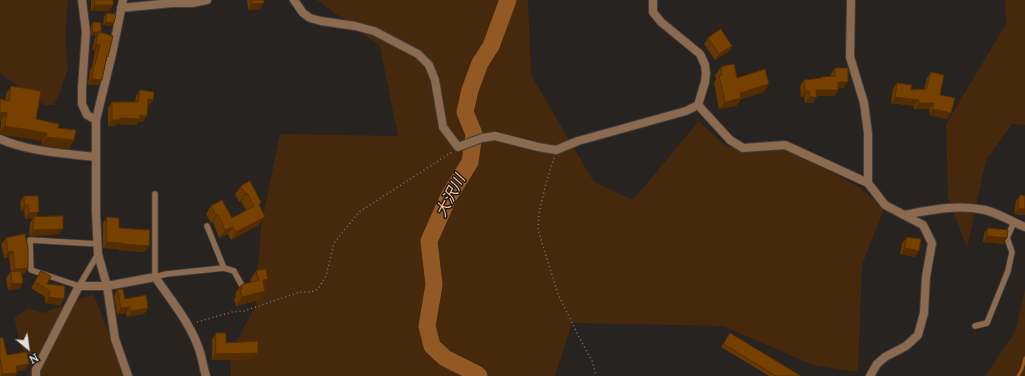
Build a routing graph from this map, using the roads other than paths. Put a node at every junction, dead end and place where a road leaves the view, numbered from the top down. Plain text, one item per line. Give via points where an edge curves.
1 (82, 0) edge
2 (207, 0) edge
3 (294, 0) edge
4 (653, 0) edge
5 (851, 0) edge
6 (122, 4) edge
7 (698, 105) junction
8 (96, 120) junction
9 (0, 139) edge
10 (95, 157) junction
11 (868, 182) junction
12 (155, 194) dead end
13 (904, 215) junction
14 (1014, 222) junction
15 (207, 226) dead end
16 (1025, 227) edge
17 (98, 244) junction
18 (98, 254) junction
19 (224, 268) junction
20 (156, 277) junction
21 (241, 284) edge
22 (80, 286) junction
23 (107, 286) junction
24 (975, 326) dead end
25 (36, 376) edge
26 (128, 376) edge
27 (206, 376) edge
28 (870, 376) edge

1 - 8 street via 86,32 82,104 87,115
2 - 6 street via 192,4
3 - 7 street via 302,14 310,18 374,31 418,54 429,64 435,80 443,127 458,147 495,136 556,150 578,141 686,111
4 - 7 street via 653,12 661,22 700,54 705,65 705,82
5 - 11 street via 850,57 864,103 868,133
6 - 8 street
7 - 11 street via 730,140 743,148 785,145
8 - 10 street
9 - 10 street via 9,143
10 - 17 street
11 - 13 street via 885,205
12 - 20 lane
13 - 14 street via 940,208 962,207 986,210
13 - 28 street via 923,225 932,243 926,277 924,313 918,335 906,346 876,364
14 - 16 street
14 - 24 lane via 1007,238 1012,252 1008,271 987,323
15 - 19 lane
17 - 18 street
17 - 22 lane via 30,240 32,270
18 - 22 lane
18 - 23 street
19 - 20 lane
19 - 21 lane via 234,271
20 - 23 street
20 - 27 street via 188,325 199,349
22 - 23 street
22 - 25 street via 36,370
23 - 26 street via 115,339

